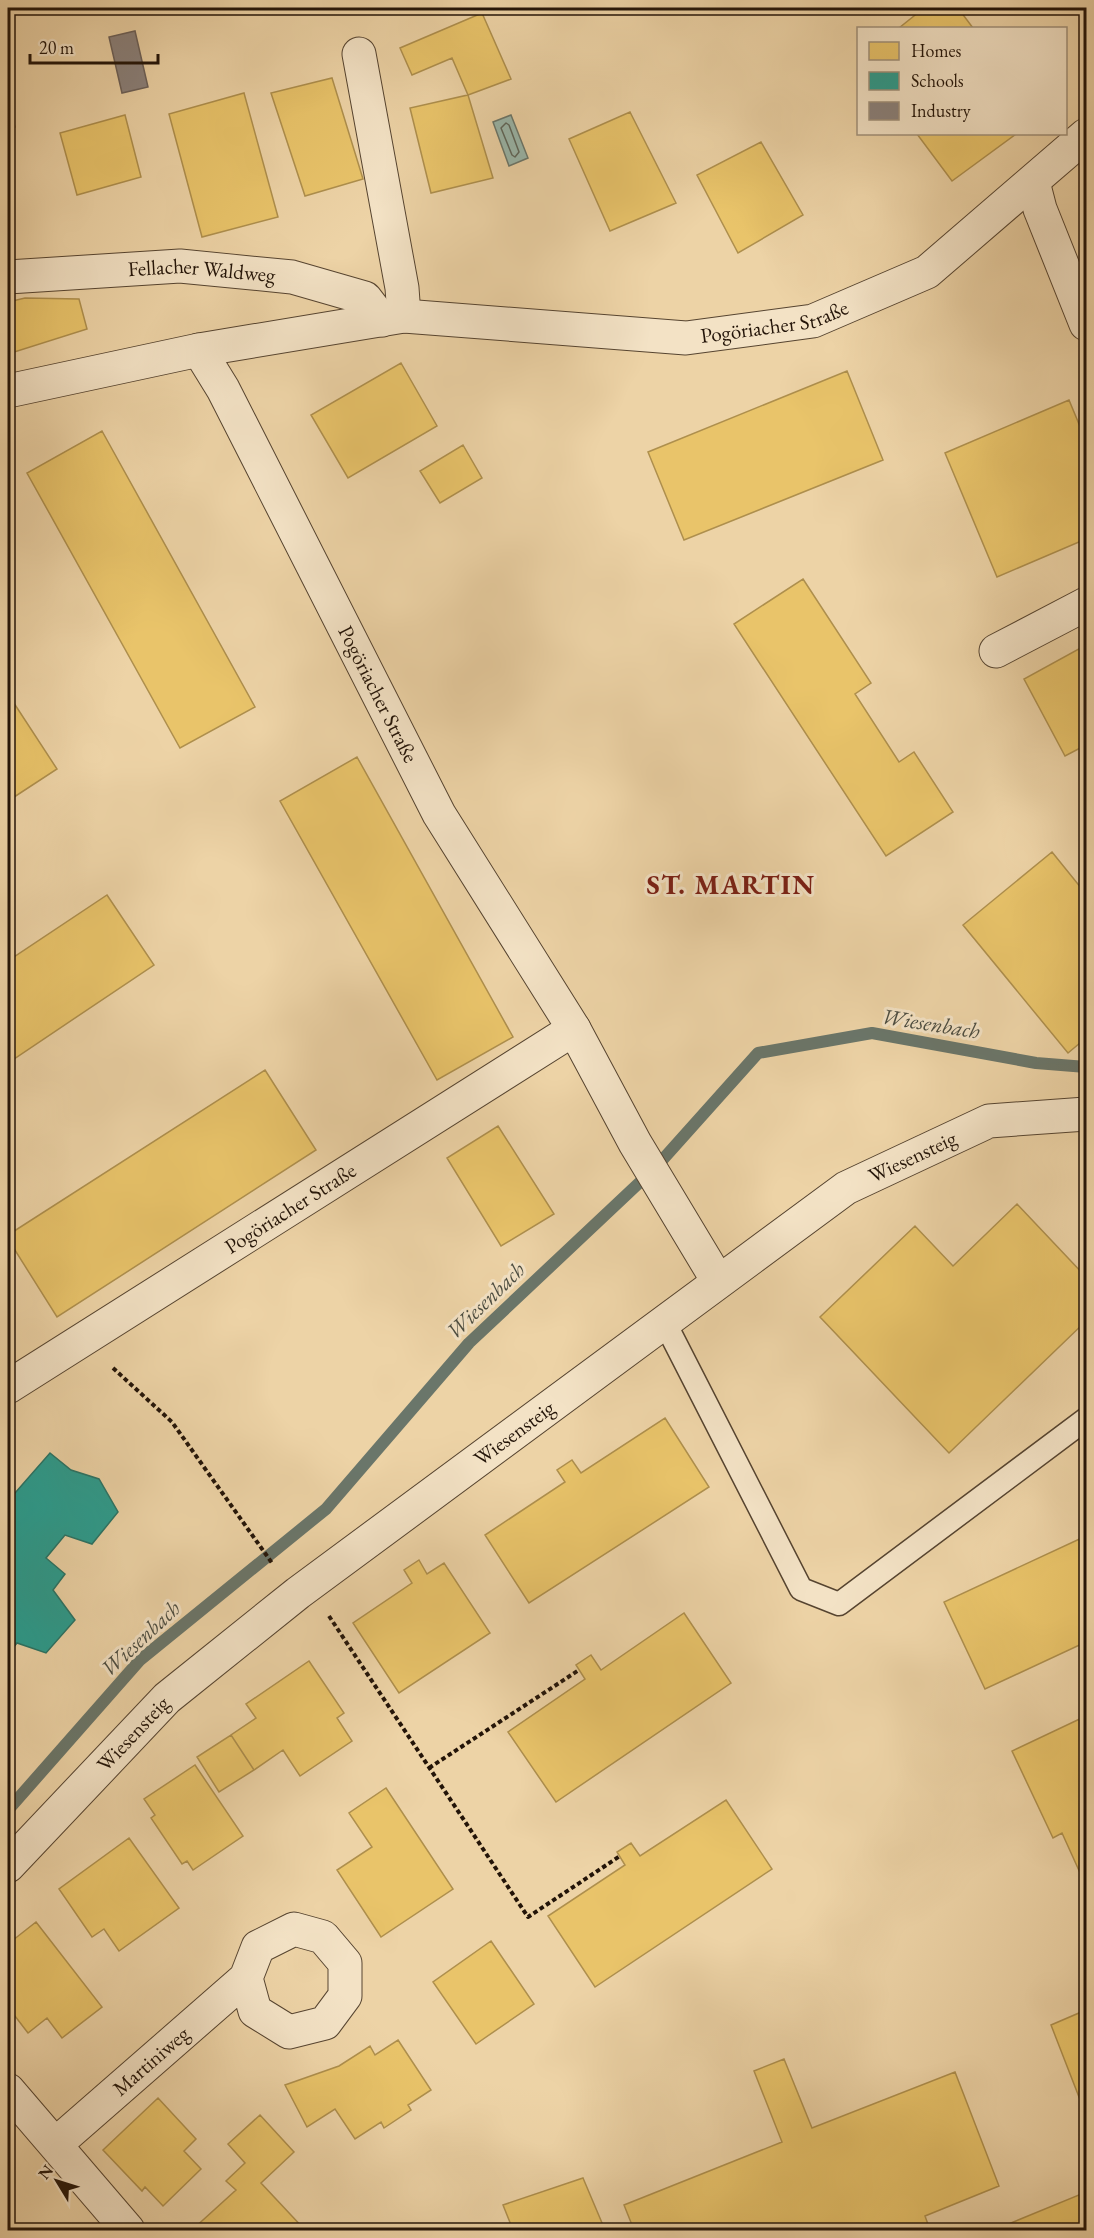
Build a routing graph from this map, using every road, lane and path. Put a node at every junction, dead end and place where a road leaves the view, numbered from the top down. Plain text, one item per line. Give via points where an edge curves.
1 (359, 54) dead end
2 (1086, 135) edge
3 (1033, 182) junction
4 (8, 277) edge
5 (393, 318) junction
6 (1086, 324) edge
7 (199, 350) junction
8 (8, 391) edge
9 (1086, 604) edge
10 (996, 651) dead end
11 (574, 1029) junction
12 (1086, 1114) edge
13 (718, 1281) junction
14 (665, 1323) junction
15 (83, 1340) junction
16 (8, 1387) edge
17 (1086, 1419) edge
18 (275, 1568) dead end
19 (309, 1585) junction
20 (579, 1670) dead end
21 (429, 1768) junction
22 (620, 1856) dead end
23 (8, 1866) edge
24 (246, 1978) dead end
25 (8, 2090) edge
26 (56, 2144) junction
27 (128, 2230) edge

1 - 5 street via 402,288
2 - 3 street, Pogöriacher Straße
3 - 5 street, Pogöriacher Straße via 927,272 813,321 686,338
3 - 6 street
4 - 5 street, Fellacher Waldweg via 180,266 292,277 364,298
5 - 7 street, Pogöriacher Straße
7 - 8 street, Pogöriacher Straße
7 - 11 street, Pogöriacher Straße via 223,389 439,814
9 - 10 street
11 - 13 street, Pogöriacher Straße via 635,1143
11 - 15 street, Pogöriacher Straße
12 - 13 street, Wiesensteig via 989,1121 846,1188
13 - 14 street, Wiesensteig
14 - 17 lane via 801,1589 839,1604
14 - 19 street, Wiesensteig
15 - 16 street, Pogöriacher Straße
15 - 18 path via 172,1422
19 - 21 path
19 - 23 street, Wiesensteig via 167,1698
20 - 21 path
21 - 22 path via 528,1917
24 - 26 street, Martiniweg
25 - 26 street
26 - 27 street

